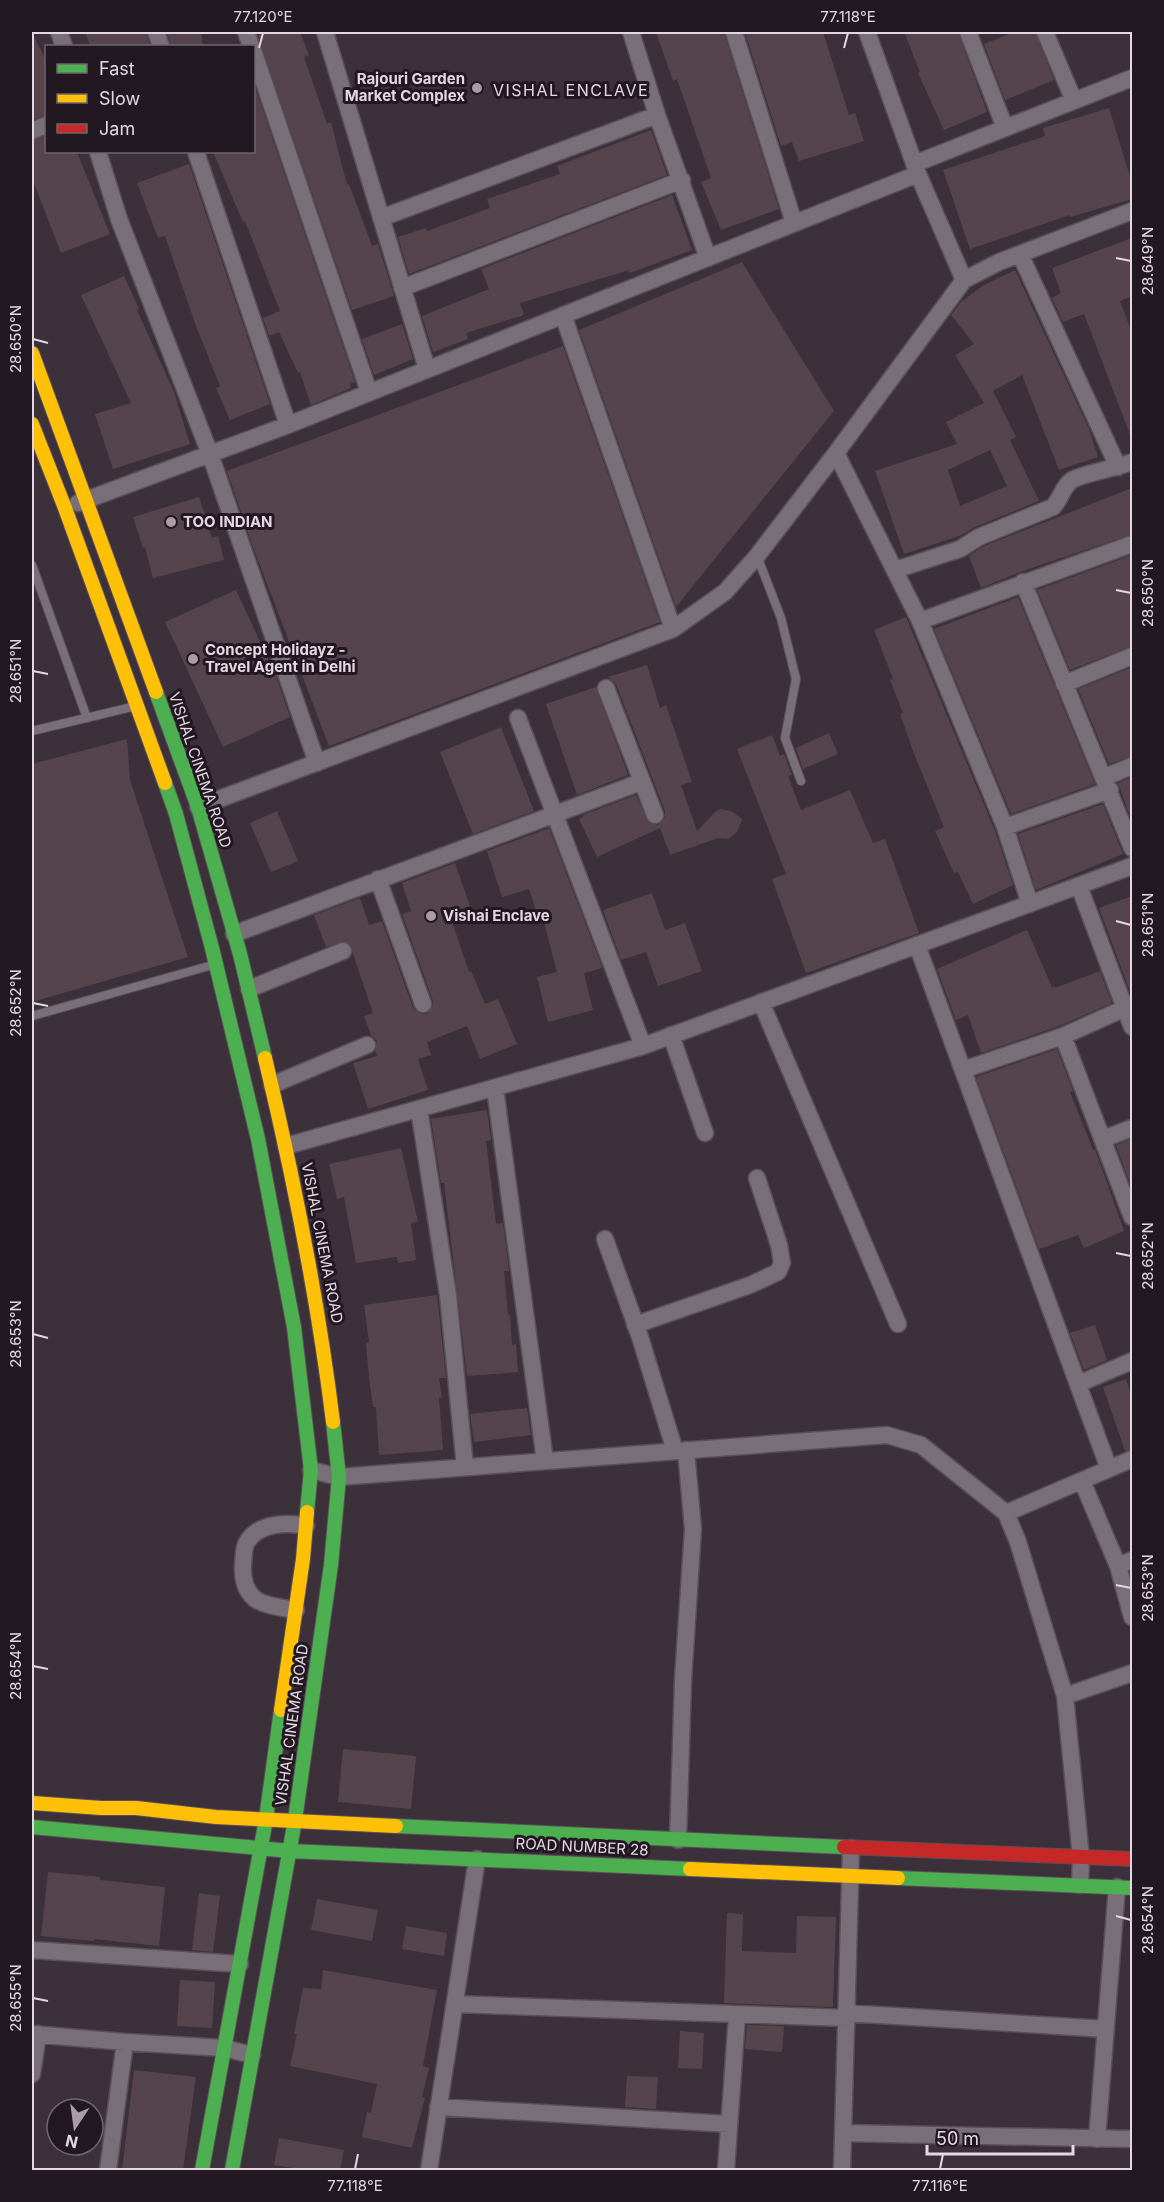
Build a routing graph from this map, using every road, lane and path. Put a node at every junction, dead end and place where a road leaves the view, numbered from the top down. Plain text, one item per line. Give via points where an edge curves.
1 (325, 32) edge
2 (631, 32) edge
3 (734, 32) edge
4 (867, 32) edge
5 (968, 32) edge
6 (1045, 32) edge
7 (255, 56) edge
8 (1132, 78) edge
9 (1074, 101) junction
10 (657, 115) junction
11 (1005, 128) junction
12 (98, 153) edge
13 (196, 153) edge
14 (916, 169) junction
15 (682, 180) junction
16 (1132, 210) edge
17 (381, 218) junction
18 (794, 224) junction
19 (1020, 254) junction
20 (708, 258) junction
21 (964, 280) junction
22 (402, 288) junction
23 (563, 315) junction
24 (32, 352) edge
25 (427, 369) junction
26 (369, 392) junction
27 (32, 424) edge
28 (288, 424) junction
29 (837, 453) junction
30 (210, 454) junction
31 (1125, 465) edge
32 (87, 499) junction
33 (64, 508) junction
34 (1132, 544) edge
35 (757, 556) junction
36 (32, 565) edge
37 (895, 570) junction
38 (1023, 582) junction
39 (920, 621) junction
40 (673, 629) junction
41 (1132, 656) edge
42 (1064, 684) junction
43 (606, 688) dead end
44 (136, 706) junction
45 (87, 718) junction
46 (518, 718) dead end
47 (32, 731) edge
48 (317, 763) junction
49 (1132, 766) edge
50 (801, 781) dead end
51 (641, 782) junction
52 (1107, 783) junction
53 (198, 807) junction
54 (555, 813) junction
55 (176, 814) junction
56 (655, 815) dead end
57 (1005, 827) junction
58 (1132, 848) edge
59 (1132, 869) edge
60 (378, 879) junction
61 (1079, 886) junction
62 (1030, 904) junction
63 (234, 933) junction
64 (917, 945) junction
65 (343, 951) dead end
66 (240, 954) junction
67 (216, 964) junction
68 (249, 988) junction
69 (761, 1002) junction
70 (423, 1004) dead end
71 (1129, 1007) edge
72 (32, 1016) edge
73 (1132, 1027) edge
74 (671, 1035) junction
75 (1063, 1036) junction
76 (367, 1045) dead end
77 (643, 1046) junction
78 (963, 1070) junction
79 (272, 1085) junction
80 (495, 1088) junction
81 (419, 1109) junction
82 (1132, 1128) edge
83 (705, 1133) dead end
84 (1103, 1139) junction
85 (286, 1146) junction
86 (757, 1178) dead end
87 (1132, 1217) edge
88 (605, 1239) dead end
89 (897, 1324) dead end
90 (635, 1325) junction
91 (1132, 1361) edge
92 (1078, 1384) junction
93 (681, 1451) junction
94 (1132, 1459) edge
95 (545, 1461) junction
96 (465, 1467) junction
97 (1109, 1469) junction
98 (311, 1470) junction
99 (339, 1477) junction
100 (1082, 1481) junction
101 (1006, 1513) junction
102 (306, 1526) junction
103 (1125, 1563) edge
104 (296, 1610) junction
105 (1132, 1617) edge
106 (1132, 1672) edge
107 (1065, 1696) junction
108 (32, 1803) edge
109 (266, 1819) junction
110 (295, 1820) junction
111 (32, 1827) edge
112 (678, 1840) junction
113 (261, 1848) junction
114 (851, 1848) junction
115 (290, 1851) junction
116 (1081, 1858) junction
117 (477, 1859) junction
118 (1132, 1859) edge
119 (850, 1875) junction
120 (1080, 1885) junction
121 (1125, 1888) edge
122 (32, 1950) edge
123 (240, 1964) junction
124 (455, 2004) junction
125 (737, 2015) junction
126 (846, 2015) junction
127 (1106, 2029) junction
128 (35, 2034) edge
129 (125, 2043) junction
130 (225, 2048) junction
131 (252, 2055) junction
132 (32, 2074) edge
133 (438, 2107) junction
134 (729, 2124) junction
135 (843, 2133) junction
136 (1097, 2139) junction
137 (1132, 2139) edge
138 (108, 2170) edge
139 (202, 2170) edge
140 (232, 2170) edge
141 (429, 2170) edge
142 (726, 2170) edge
143 (842, 2170) edge

1 - 17 street
2 - 10 street
3 - 18 street
4 - 14 street
5 - 11 street
6 - 9 street
7 - 26 street
8 - 9 street
9 - 11 street
10 - 15 street
10 - 17 street
11 - 14 street
12 - 30 street via 119,219
13 - 28 street
14 - 18 street
14 - 21 street
15 - 20 street
15 - 22 street
16 - 19 street
17 - 22 street
18 - 20 street
19 - 21 street
19 - 31 street
20 - 23 street
21 - 29 street
22 - 25 street
23 - 25 street
23 - 40 street
24 - 32 street, VISHAL CINEMA ROAD
25 - 26 street
26 - 28 street
27 - 33 street, VISHAL CINEMA ROAD
28 - 30 street
29 - 35 street
29 - 37 street
30 - 32 street
30 - 48 street
31 - 37 street via 1074,479 1053,507 979,537 960,549
32 - 33 street
32 - 53 street, VISHAL CINEMA ROAD
33 - 44 street, VISHAL CINEMA ROAD
34 - 38 street
35 - 40 street via 725,592
35 - 50 lane via 781,618 796,679 785,738
36 - 45 lane
37 - 39 street
38 - 39 street
38 - 42 street
39 - 57 street
40 - 48 street
41 - 42 street
42 - 52 street
43 - 51 street
44 - 45 lane
44 - 55 street, VISHAL CINEMA ROAD
45 - 47 lane
46 - 54 street
48 - 53 street
49 - 52 street
51 - 54 street
51 - 56 street
52 - 57 street
52 - 58 street
53 - 55 street
53 - 63 street, VISHAL CINEMA ROAD
54 - 60 street
54 - 77 street
55 - 67 street, VISHAL CINEMA ROAD
57 - 62 street
59 - 61 street
60 - 63 street
60 - 70 street
61 - 62 street
61 - 71 street
62 - 64 street
63 - 66 street, VISHAL CINEMA ROAD
64 - 69 street
64 - 78 street
65 - 68 street
66 - 67 street
66 - 68 street, VISHAL CINEMA ROAD
67 - 72 lane
67 - 98 street, VISHAL CINEMA ROAD via 258,1139 294,1328
68 - 79 street, VISHAL CINEMA ROAD
69 - 74 street
69 - 89 street
71 - 73 street
71 - 75 street
74 - 77 street
74 - 83 street
75 - 78 street
75 - 84 street
76 - 79 street
77 - 80 street
78 - 92 street
79 - 85 street, VISHAL CINEMA ROAD
80 - 81 street
80 - 95 street
81 - 85 street
81 - 96 street via 448,1295
82 - 84 street
84 - 87 street
85 - 99 street, VISHAL CINEMA ROAD via 322,1334
86 - 90 street via 778,1245 782,1263 778,1272
88 - 90 street
90 - 93 street
91 - 92 street
92 - 97 street
93 - 95 street
93 - 101 street via 886,1435 921,1445
93 - 112 street via 693,1529
94 - 97 street
95 - 96 street
96 - 99 street
97 - 100 street
98 - 99 street
98 - 102 street, VISHAL CINEMA ROAD
99 - 110 street, VISHAL CINEMA ROAD via 331,1565
100 - 101 street
100 - 103 street
101 - 107 street
102 - 104 street, VISHAL CINEMA ROAD
102 - 104 street via 292,1523 254,1533 246,1543 242,1575 255,1599
103 - 105 street
104 - 109 street, VISHAL CINEMA ROAD
106 - 107 street
107 - 116 street
108 - 109 street, ROAD NUMBER 28
109 - 110 street, ROAD NUMBER 28
109 - 113 street, VISHAL CINEMA ROAD
110 - 112 street, ROAD NUMBER 28
110 - 115 street, VISHAL CINEMA ROAD
111 - 113 street, ROAD NUMBER 28
112 - 114 street, ROAD NUMBER 28
113 - 115 street, ROAD NUMBER 28
113 - 123 street, VISHAL CINEMA ROAD
114 - 116 street, ROAD NUMBER 28
114 - 119 street
115 - 117 street, ROAD NUMBER 28
115 - 131 street, VISHAL CINEMA ROAD
116 - 118 street, ROAD NUMBER 28
116 - 120 street
117 - 119 street, ROAD NUMBER 28
117 - 124 street
119 - 120 street, ROAD NUMBER 28
119 - 126 street
120 - 121 street, ROAD NUMBER 28
121 - 127 street
122 - 123 street
123 - 130 street, VISHAL CINEMA ROAD
124 - 125 street
124 - 133 street
125 - 126 street
125 - 134 street
126 - 127 street
126 - 135 street
127 - 136 street
128 - 129 street
128 - 132 street
129 - 130 street
129 - 138 street
130 - 131 street
130 - 139 street, VISHAL CINEMA ROAD
131 - 140 street, VISHAL CINEMA ROAD
133 - 134 street
133 - 141 street
134 - 142 street
135 - 136 street
135 - 143 street
136 - 137 street

